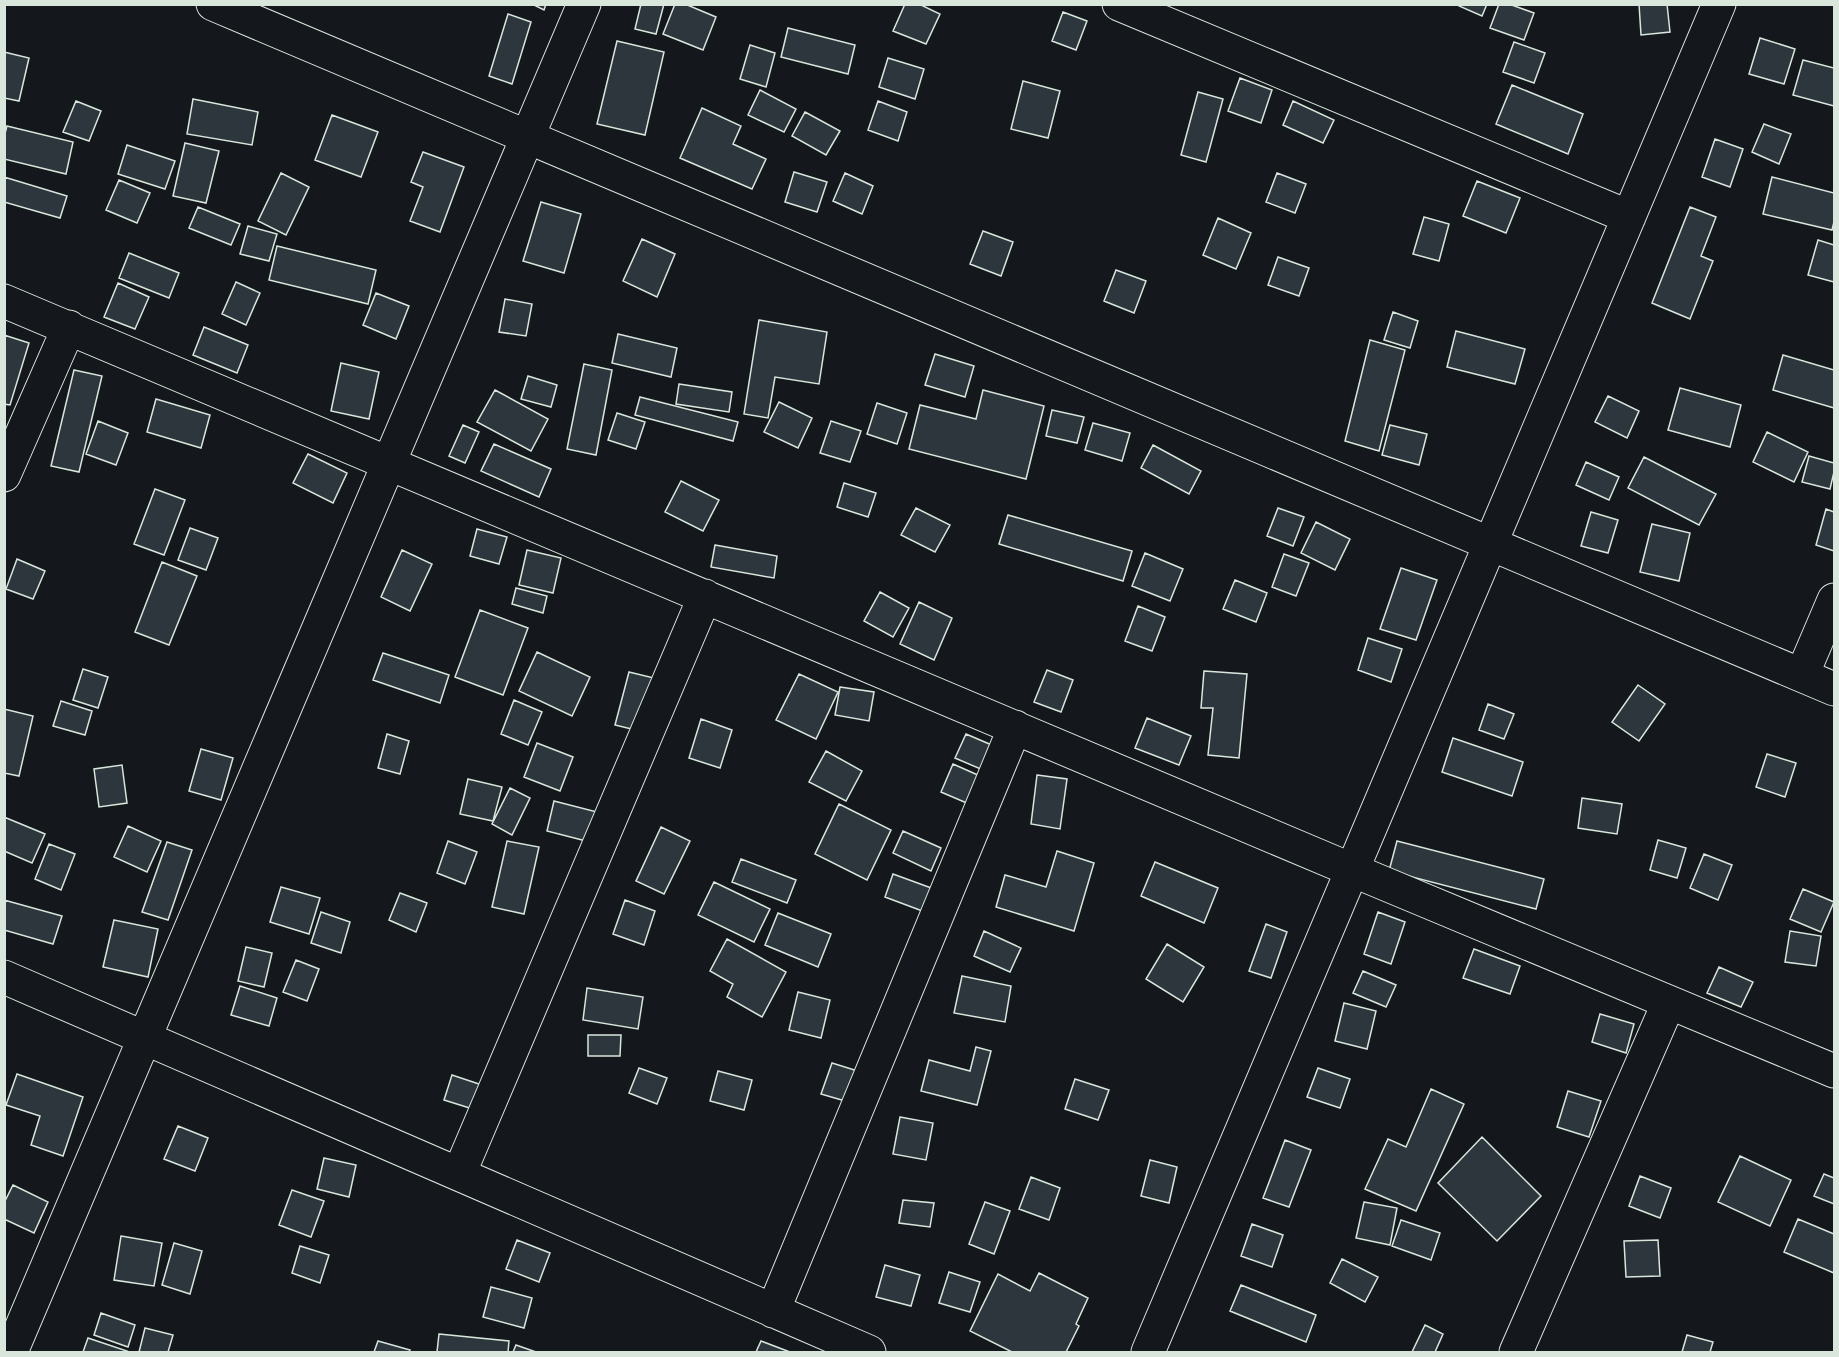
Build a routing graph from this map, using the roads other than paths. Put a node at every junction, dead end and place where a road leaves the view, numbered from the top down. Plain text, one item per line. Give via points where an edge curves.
1 (213, 4) edge
2 (584, 4) edge
3 (1119, 4) edge
4 (1719, 4) edge
5 (528, 137) junction
6 (1629, 217) junction
7 (4, 301) edge
8 (69, 327) junction
9 (390, 462) junction
10 (4, 474) edge
11 (1490, 544) junction
12 (705, 596) junction
13 (1834, 600) edge
14 (1802, 675) junction
15 (1834, 689) edge
16 (1015, 727) junction
17 (1352, 870) junction
18 (4, 977) edge
19 (1669, 1002) junction
20 (144, 1038) junction
21 (1834, 1071) edge
22 (459, 1174) junction
23 (773, 1311) junction
24 (11, 1353) edge
25 (868, 1353) edge
26 (1148, 1353) edge
27 (1516, 1353) edge

1 - 5 street
2 - 5 street
3 - 6 street
4 - 6 street
5 - 9 street
5 - 11 street
6 - 11 street
7 - 8 street
8 - 9 street
8 - 10 street
9 - 12 street
9 - 20 street
11 - 14 street
11 - 17 street
12 - 16 street
12 - 22 street
13 - 14 street
14 - 15 street
16 - 17 street
16 - 23 street
17 - 19 street
17 - 26 street
18 - 20 street
19 - 21 street
19 - 27 street
20 - 22 street
20 - 24 street
22 - 23 street
23 - 25 street

